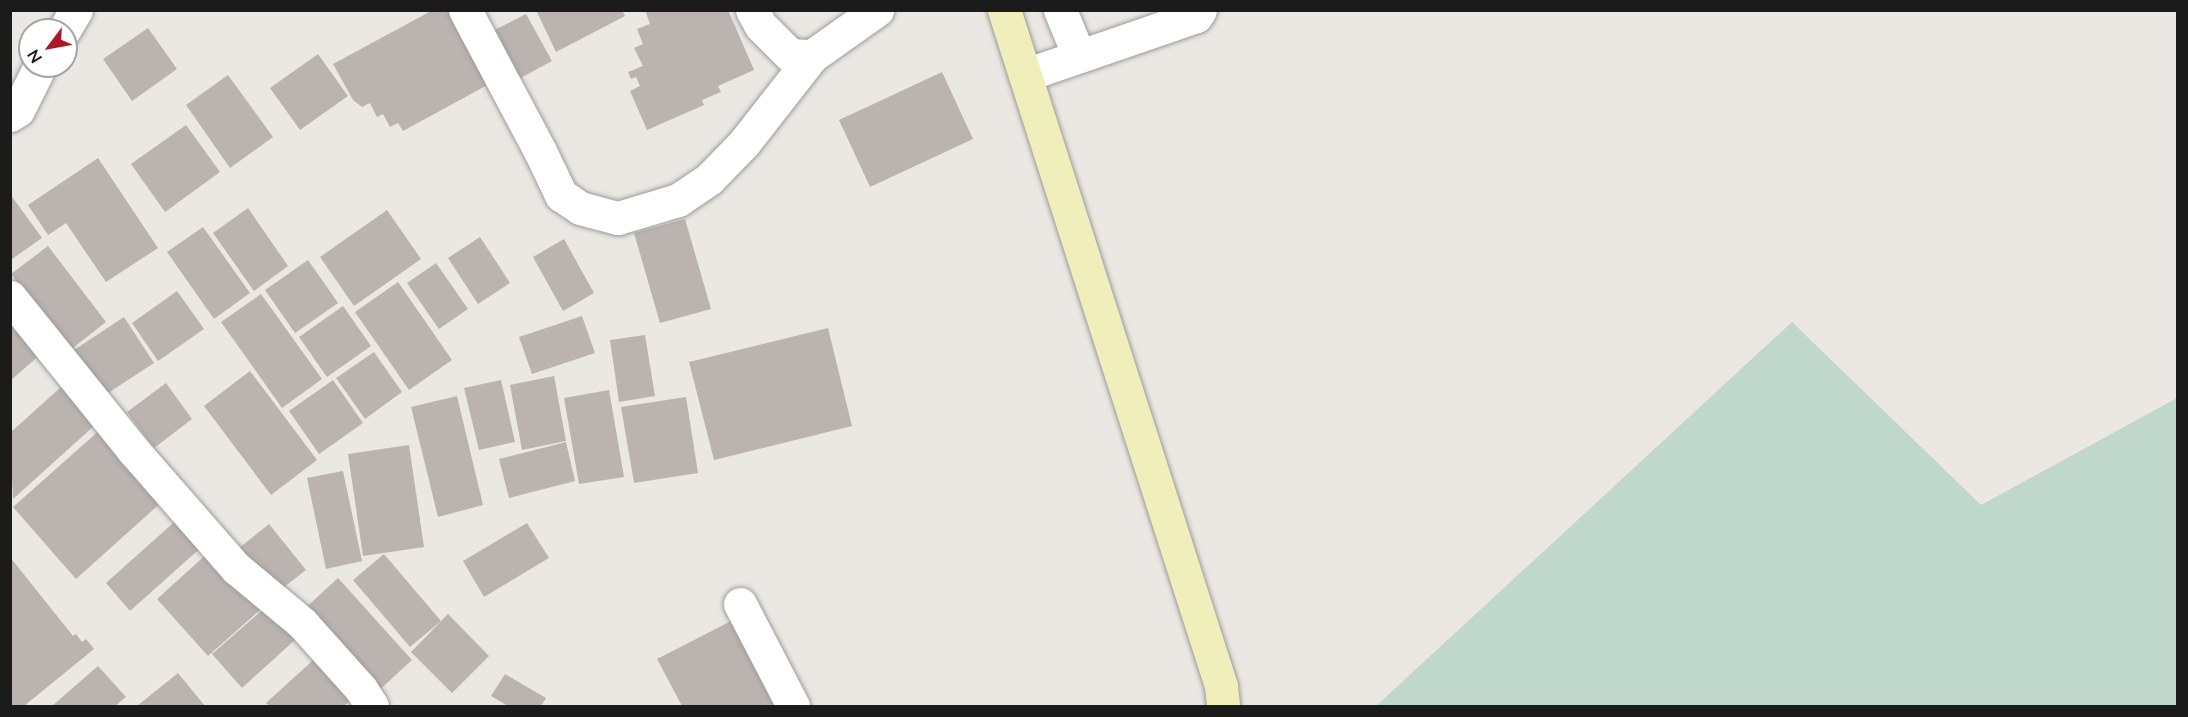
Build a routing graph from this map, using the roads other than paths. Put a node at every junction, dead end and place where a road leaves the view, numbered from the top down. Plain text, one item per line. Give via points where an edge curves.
1 (465, 10) edge
2 (752, 10) edge
3 (877, 10) edge
4 (1004, 10) edge
5 (1060, 10) edge
6 (1200, 10) edge
7 (813, 56) junction
8 (1079, 56) junction
9 (1025, 75) junction
10 (34, 78) edge
11 (10, 115) edge
12 (10, 297) edge
13 (740, 604) dead end
14 (372, 706) edge
15 (793, 706) edge
16 (1222, 706) edge

1 - 7 street via 561,195 580,208 618,218 678,200 709,179 744,144
2 - 7 street via 761,26 790,55
3 - 7 street
4 - 9 street
5 - 8 street
6 - 8 street via 1196,16
8 - 9 street
9 - 16 street via 1221,686
10 - 11 street via 18,110
12 - 14 street via 133,450 236,568 302,622 362,689
13 - 15 street

